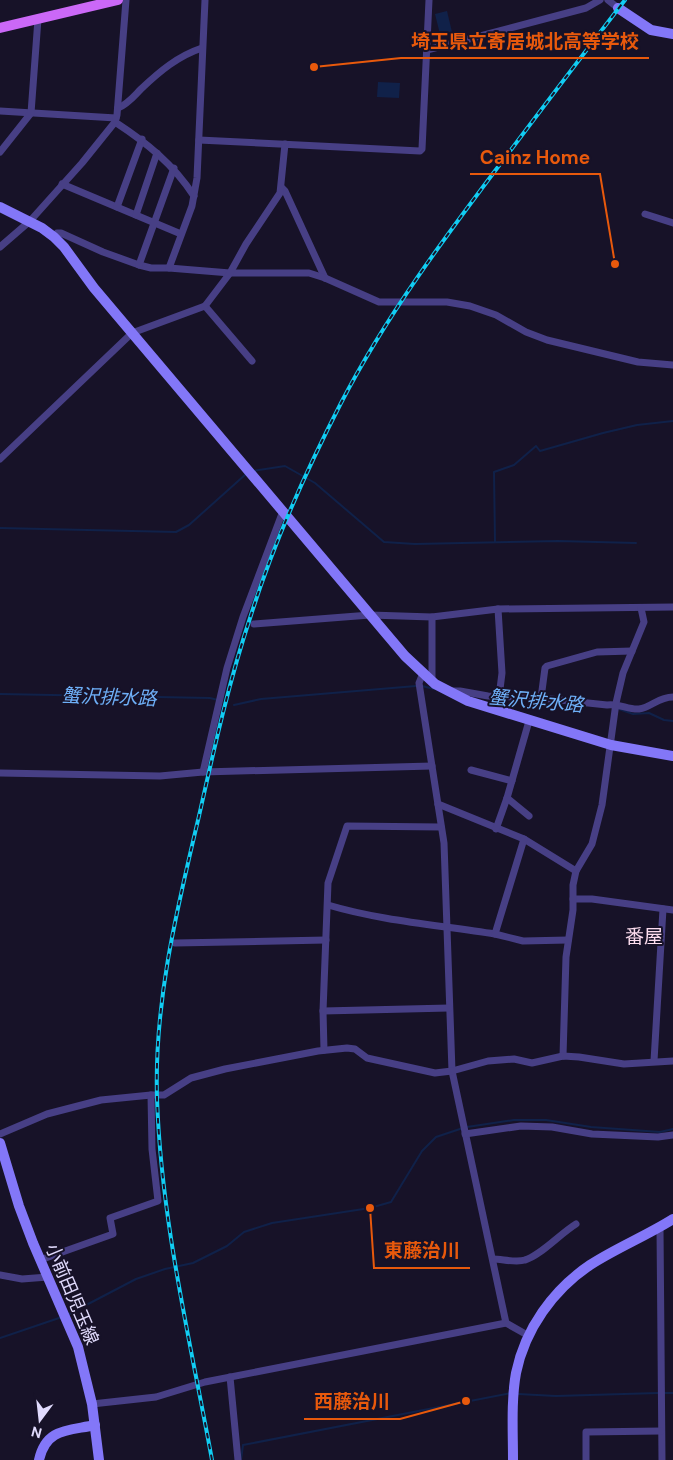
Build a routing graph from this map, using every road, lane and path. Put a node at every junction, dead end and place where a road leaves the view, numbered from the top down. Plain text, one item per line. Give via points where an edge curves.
1 (118, 0) edge
2 (126, 0) edge
3 (205, 0) edge
4 (429, 0) edge
5 (600, 0) edge
6 (98, 2) edge
7 (614, 3) edge
8 (38, 19) junction
9 (0, 28) edge
10 (673, 34) edge
11 (202, 48) junction
12 (427, 50) junction
13 (118, 108) junction
14 (0, 111) edge
15 (31, 113) junction
16 (115, 120) junction
17 (142, 139) junction
18 (198, 140) junction
19 (285, 144) junction
20 (0, 152) edge
21 (157, 153) junction
22 (174, 168) junction
23 (62, 184) junction
24 (282, 188) junction
25 (194, 196) junction
26 (0, 207) edge
27 (117, 207) junction
28 (645, 214) dead end
29 (136, 215) junction
30 (30, 221) junction
31 (154, 222) junction
32 (673, 223) edge
33 (181, 234) junction
34 (54, 238) junction
35 (0, 247) edge
36 (138, 265) junction
37 (169, 268) junction
38 (230, 273) junction
39 (325, 278) junction
40 (205, 306) junction
41 (132, 333) junction
42 (252, 360) dead end
43 (673, 365) edge
44 (0, 459) edge
45 (283, 511) junction
46 (673, 607) edge
47 (641, 608) junction
48 (498, 609) junction
49 (370, 615) junction
50 (432, 617) junction
51 (254, 624) dead end
52 (632, 651) junction
53 (423, 673) junction
54 (432, 681) junction
55 (448, 692) junction
56 (499, 697) junction
57 (673, 697) edge
58 (541, 698) junction
59 (616, 703) junction
60 (529, 721) junction
61 (610, 745) junction
62 (673, 756) edge
63 (432, 766) junction
64 (471, 770) dead end
65 (203, 772) junction
66 (0, 773) edge
67 (512, 781) junction
68 (507, 798) junction
69 (438, 804) junction
70 (530, 816) dead end
71 (441, 827) junction
72 (496, 829) junction
73 (524, 839) junction
74 (576, 871) junction
75 (573, 899) junction
76 (328, 905) junction
77 (663, 909) junction
78 (673, 910) edge
79 (446, 926) junction
80 (495, 934) junction
81 (326, 940) junction
82 (568, 940) junction
83 (175, 943) dead end
84 (449, 1008) junction
85 (323, 1010) junction
86 (324, 1050) junction
87 (562, 1056) junction
88 (654, 1061) junction
89 (673, 1061) edge
90 (452, 1071) junction
91 (151, 1095) junction
92 (0, 1134) edge
93 (465, 1134) junction
94 (673, 1134) edge
95 (0, 1143) edge
96 (673, 1219) edge
97 (576, 1224) dead end
98 (660, 1228) junction
99 (493, 1259) junction
100 (40, 1260) junction
101 (0, 1275) edge
102 (48, 1277) junction
103 (506, 1323) junction
104 (529, 1336) junction
105 (230, 1377) junction
106 (92, 1404) junction
107 (95, 1425) junction
108 (661, 1431) junction
109 (39, 1460) edge
110 (99, 1460) edge
111 (238, 1460) edge
112 (513, 1460) edge
113 (586, 1460) edge
114 (662, 1460) edge

1 - 6 main road
2 - 13 street
3 - 11 street
4 - 12 street
5 - 12 street via 586,8
6 - 8 main road
7 - 10 street via 651,30
8 - 9 main road
8 - 15 street
11 - 13 street via 182,55
11 - 18 street
12 - 19 street via 420,151
13 - 16 street
14 - 15 street
15 - 16 street
15 - 20 street
16 - 17 street
16 - 23 street
17 - 21 street
17 - 27 street
18 - 19 street
18 - 25 street
19 - 24 street
21 - 22 street
21 - 29 street
22 - 25 street
22 - 31 street
23 - 27 street
23 - 30 street
24 - 38 street
24 - 39 street
25 - 33 street
26 - 30 street
27 - 29 street
28 - 32 street
29 - 31 street
30 - 34 street
30 - 35 street
31 - 33 street
31 - 36 street
33 - 37 street
34 - 36 street via 61,233
34 - 41 street
36 - 37 street
37 - 38 street
38 - 39 street via 309,274
38 - 40 street
39 - 43 street via 379,302 447,302 470,306 547,340 638,362
40 - 41 street
40 - 42 street
41 - 44 street
41 - 45 street
45 - 49 street
45 - 65 street via 227,668
46 - 47 street
47 - 48 street
47 - 52 street via 644,622
48 - 50 street
48 - 56 street via 502,673
49 - 50 street
49 - 51 street
49 - 53 street
50 - 54 street
52 - 58 street via 597,652 548,666 545,668
52 - 59 street
53 - 54 street
53 - 63 street via 419,683
54 - 55 street
55 - 56 street
55 - 60 street via 468,702
56 - 58 street
57 - 59 street via 663,697 647,707 636,709
58 - 59 street via 606,705
59 - 61 street
60 - 61 street
60 - 67 street
61 - 62 street
61 - 74 street via 602,805 592,844
63 - 65 street
63 - 69 street
64 - 67 street
65 - 66 street via 160,776
67 - 68 street
68 - 70 street
68 - 72 street
69 - 71 street
69 - 72 street
71 - 76 street via 347,826 328,883
71 - 79 street
72 - 73 street
73 - 74 street
73 - 80 street
74 - 75 street
75 - 77 street
75 - 82 street
76 - 79 street via 408,922
76 - 81 street
77 - 78 street
77 - 88 street
79 - 80 street
79 - 84 street
80 - 82 street via 523,940
81 - 83 street
81 - 85 street
82 - 87 street
84 - 85 street
84 - 90 street
85 - 86 street
86 - 90 street via 355,1049 367,1058 405,1068 435,1073
86 - 91 street via 200,1076 182,1082 164,1095
87 - 88 street via 624,1064
87 - 90 street via 532,1063 514,1059 488,1061
88 - 89 street
90 - 93 street
91 - 92 street via 101,1100 47,1114
91 - 100 street via 152,1150 158,1201 110,1218 113,1234
93 - 94 street via 521,1126 592,1134 658,1137
93 - 99 street
95 - 100 street, 小前田児玉線
96 - 98 street
97 - 99 street via 524,1261
98 - 104 street via 578,1274 553,1298
98 - 108 street
99 - 103 street
100 - 102 street, 小前田児玉線
101 - 102 street via 22,1279
102 - 106 street, 小前田児玉線 via 78,1347
103 - 104 street
103 - 105 street
104 - 112 street via 516,1374
105 - 106 street via 156,1397
105 - 111 street
106 - 107 street, 小前田児玉線
107 - 109 street via 49,1438
107 - 110 street, 小前田児玉線
108 - 113 street via 586,1432
108 - 114 street

